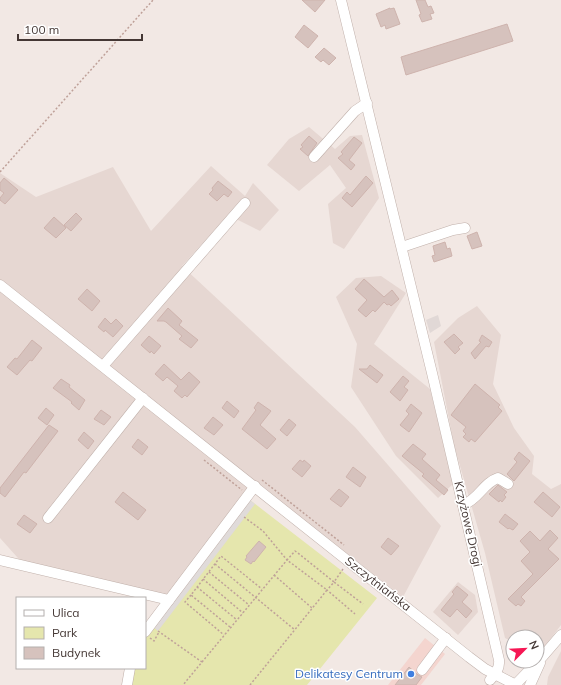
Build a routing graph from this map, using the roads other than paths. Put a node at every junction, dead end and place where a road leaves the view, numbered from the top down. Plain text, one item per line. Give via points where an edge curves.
1 (341, 0) edge
2 (367, 103) junction
3 (314, 157) dead end
4 (245, 203) dead end
5 (465, 228) dead end
6 (402, 247) junction
7 (0, 285) edge
8 (103, 366) junction
9 (143, 398) junction
10 (508, 484) dead end
11 (255, 486) junction
12 (463, 505) junction
13 (48, 518) dead end
14 (0, 560) edge
15 (169, 600) junction
16 (147, 629) edge
17 (561, 635) edge
18 (446, 638) junction
19 (545, 654) edge
20 (130, 669) edge
21 (531, 669) edge
22 (537, 669) edge
23 (422, 670) dead end
24 (494, 680) edge
25 (517, 684) edge
26 (127, 685) edge
27 (530, 685) edge

1 - 2 street, Krzyżowe Drogi
2 - 3 street via 356,111
2 - 6 street, Krzyżowe Drogi
4 - 8 street
5 - 6 street
6 - 12 street, Krzyżowe Drogi
7 - 8 street, Szczytniańska
8 - 9 street, Szczytniańska
9 - 11 street, Szczytniańska
9 - 13 street
10 - 12 street via 498,478 491,480 472,502
11 - 15 street
11 - 18 street, Szczytniańska
12 - 24 street, Krzyżowe Drogi via 500,664
14 - 15 street
15 - 16 street
17 - 19 street
18 - 23 street
18 - 24 street, Szczytniańska
20 - 26 street
21 - 25 street
22 - 27 street
24 - 25 street, Szczytniańska

